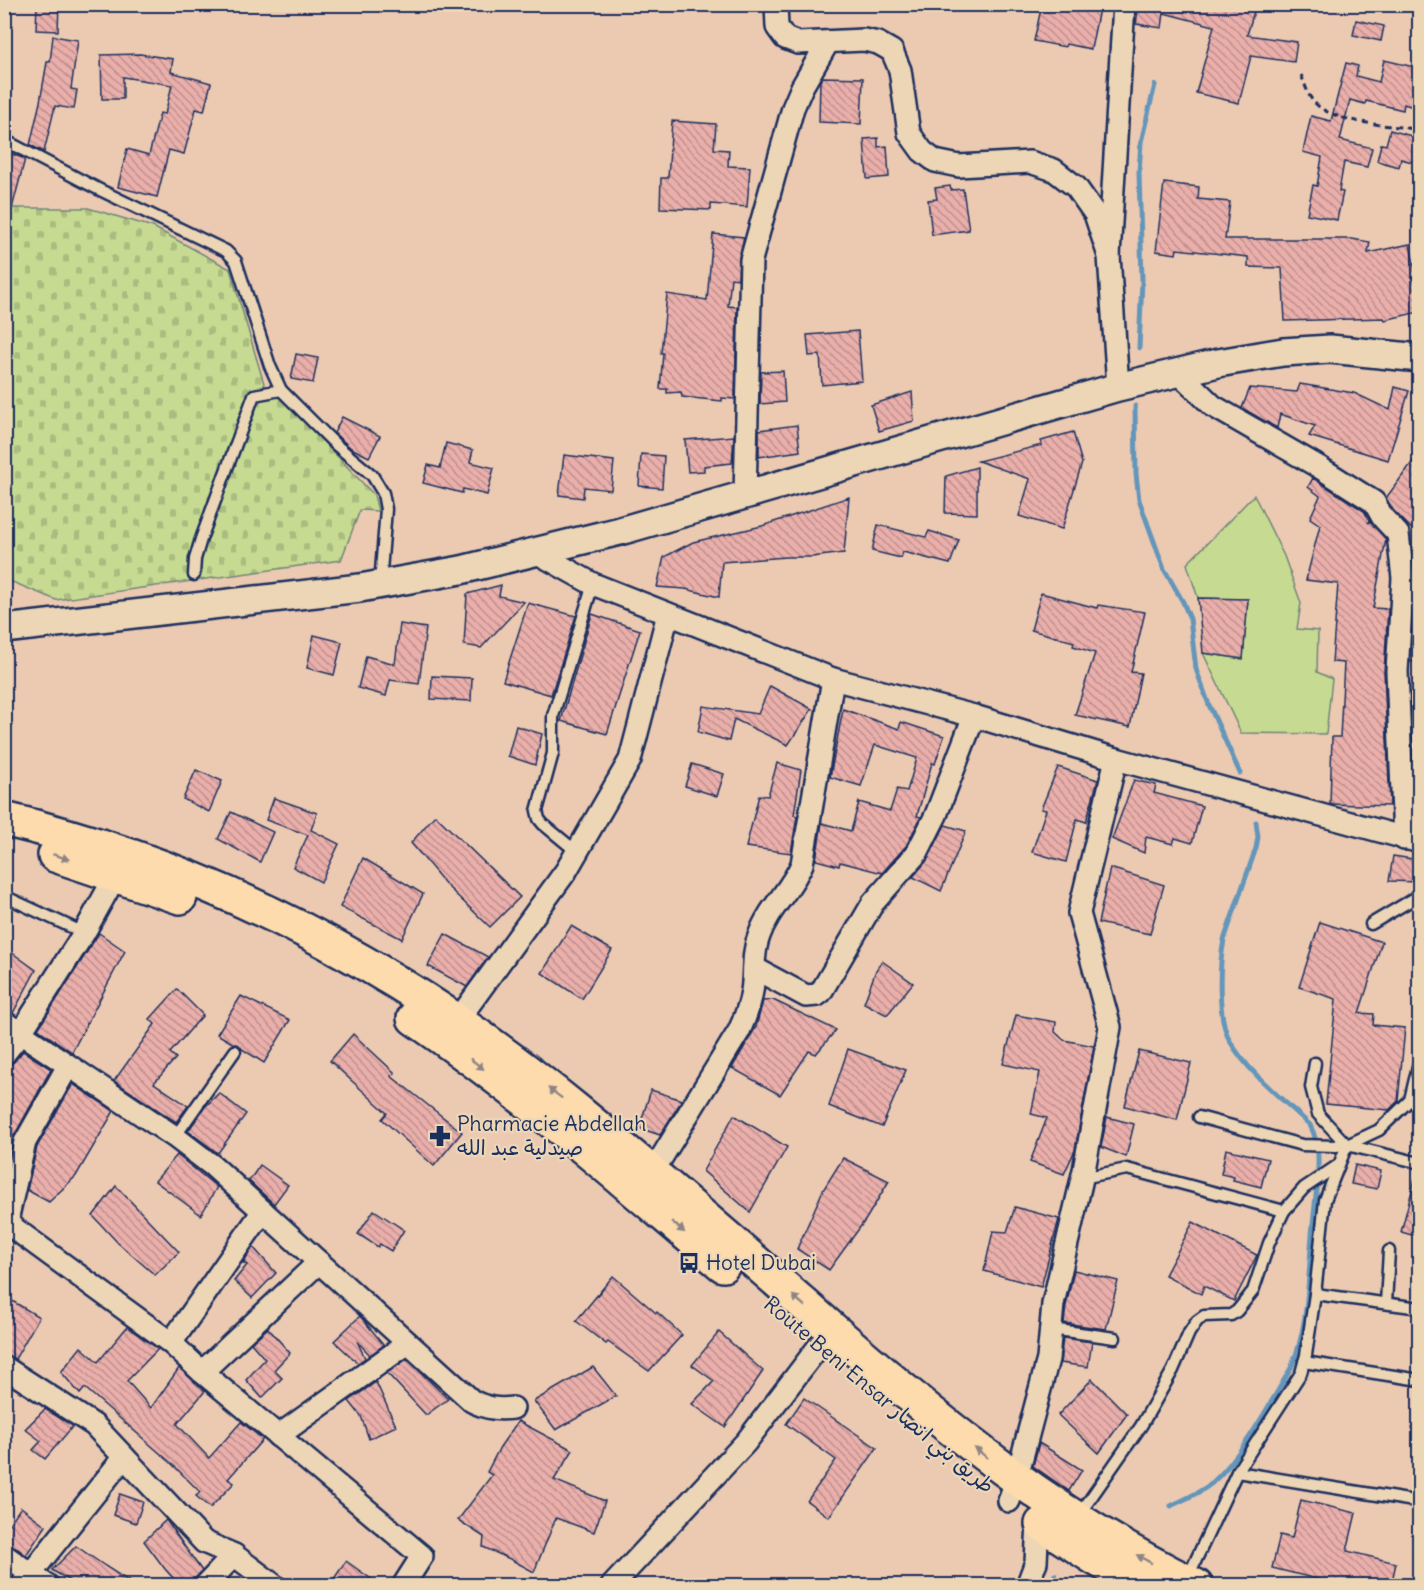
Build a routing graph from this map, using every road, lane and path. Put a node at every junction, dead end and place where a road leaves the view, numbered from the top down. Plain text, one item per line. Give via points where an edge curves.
1 (776, 4) edge
2 (1124, 4) edge
3 (828, 42) junction
4 (1301, 75) dead end
5 (1419, 130) edge
6 (4, 140) edge
7 (1109, 256) junction
8 (1419, 358) edge
9 (1178, 372) junction
10 (1118, 387) junction
11 (281, 390) junction
12 (745, 494) junction
13 (534, 551) junction
14 (194, 575) dead end
15 (380, 584) junction
16 (593, 584) junction
17 (668, 614) junction
18 (4, 629) edge
19 (833, 679) junction
20 (974, 716) junction
21 (1116, 759) junction
22 (4, 819) edge
23 (1412, 841) edge
24 (4, 842) edge
25 (577, 852) junction
26 (121, 865) junction
27 (1419, 895) edge
28 (4, 896) edge
29 (1371, 924) dead end
30 (84, 933) junction
31 (754, 968) junction
32 (12, 1028) edge
33 (451, 1029) junction
34 (236, 1051) dead end
35 (4, 1054) edge
36 (1419, 1059) edge
37 (1315, 1063) dead end
38 (68, 1066) junction
39 (1199, 1117) dead end
40 (175, 1137) junction
41 (1347, 1144) junction
42 (1419, 1163) edge
43 (1338, 1165) junction
44 (1082, 1178) junction
45 (645, 1184) junction
46 (1284, 1210) junction
47 (263, 1211) junction
48 (10, 1237) edge
49 (1389, 1251) dead end
50 (319, 1262) junction
51 (1315, 1294) junction
52 (1386, 1303) junction
53 (1419, 1308) edge
54 (1051, 1329) junction
55 (825, 1337) junction
56 (1115, 1338) dead end
57 (171, 1343) junction
58 (408, 1343) junction
59 (1304, 1362) junction
60 (4, 1367) edge
61 (202, 1372) junction
62 (1419, 1380) edge
63 (513, 1408) dead end
64 (278, 1436) junction
65 (124, 1457) junction
66 (1236, 1472) junction
67 (1012, 1490) junction
68 (1419, 1502) edge
69 (1076, 1519) junction
70 (1038, 1521) junction
71 (4, 1555) edge
72 (234, 1555) junction
73 (26, 1580) edge
74 (1191, 1583) edge
75 (48, 1586) edge
76 (206, 1586) edge
77 (275, 1586) edge
78 (403, 1586) edge
79 (612, 1586) edge
80 (1027, 1586) edge
81 (1143, 1586) edge

1 - 3 street via 777,27 785,39 798,43
2 - 7 street
3 - 7 street via 864,40 892,51 900,70 909,133 935,161 958,166 1030,162 1053,170 1076,187 1095,214
3 - 12 street via 794,108 751,260
4 - 5 path via 1311,99 1319,107 1357,121
6 - 11 lane via 231,256
7 - 10 street
8 - 9 street via 1318,350 1283,352
9 - 10 street
9 - 23 street via 1213,405 1374,502 1398,534 1403,578 1397,671
10 - 12 street
11 - 14 lane via 254,395 201,538
11 - 15 lane via 372,475 383,493 386,509
12 - 13 street via 620,531
13 - 15 street via 461,570
13 - 16 street
15 - 18 street
16 - 17 street
16 - 25 lane via 553,716 553,753 537,811 543,824
17 - 19 street
17 - 25 street via 630,760
19 - 20 street
19 - 31 street via 802,864 763,925 757,939
20 - 21 street
20 - 31 street via 917,853 873,903 821,992 806,996
21 - 23 street
21 - 44 street via 1078,913 1110,1027
22 - 26 highway, Route Beni Ensar طريق بني انصار via 52,831
24 -> 26 highway, Route Beni Ensar طريق بني انصار
25 - 33 street
26 - 30 street
26 - 33 highway, Route Beni Ensar طريق بني انصار via 213,887 298,925 380,970
27 - 29 lane
28 - 30 lane
30 - 32 street
31 - 45 street via 749,1005 739,1031
32 - 35 street
32 - 38 street
33 - 45 highway, Route Beni Ensar طريق بني انصار via 575,1108
34 - 40 lane
36 - 41 lane via 1410,1100 1379,1130
37 - 41 lane via 1311,1087 1318,1114
38 - 40 street
38 - 48 street via 22,1151 8,1216
39 - 41 lane via 1311,1146
40 - 47 street
41 - 42 lane
41 - 43 lane
43 - 46 lane via 1304,1188
43 - 51 lane via 1325,1200
44 - 46 lane via 1127,1169
44 - 54 street via 1053,1304
45 - 55 highway, Route Beni Ensar طريق بني انصار
46 - 69 lane via 1253,1290 1237,1311 1204,1316 1197,1321 1141,1426
47 - 50 street
47 - 57 street
48 - 57 street
49 - 52 lane
50 - 58 street
50 - 61 street
51 - 52 lane
51 - 59 lane
52 - 53 lane
54 - 56 lane
54 - 67 street via 1048,1359
55 - 67 highway, Route Beni Ensar طريق بني انصار via 953,1432
55 - 79 street via 746,1442
57 - 61 street
58 - 63 street via 472,1401 498,1410
58 - 64 street
59 - 62 lane
59 - 66 lane
60 - 65 street via 94,1425
61 - 64 street
64 - 78 street via 422,1556
65 - 72 street via 204,1542
65 - 73 street
66 - 68 lane
66 - 74 lane
67 - 69 highway, Route Beni Ensar طريق بني انصار
67 - 70 highway, Route Beni Ensar طريق بني انصار
74 -> 69 highway, Route Beni Ensar طريق بني انصار
70 - 80 street via 1036,1562
70 - 81 highway, Route Beni Ensar طريق بني انصار
71 - 73 street
72 - 76 street
72 - 77 street
73 - 75 street

